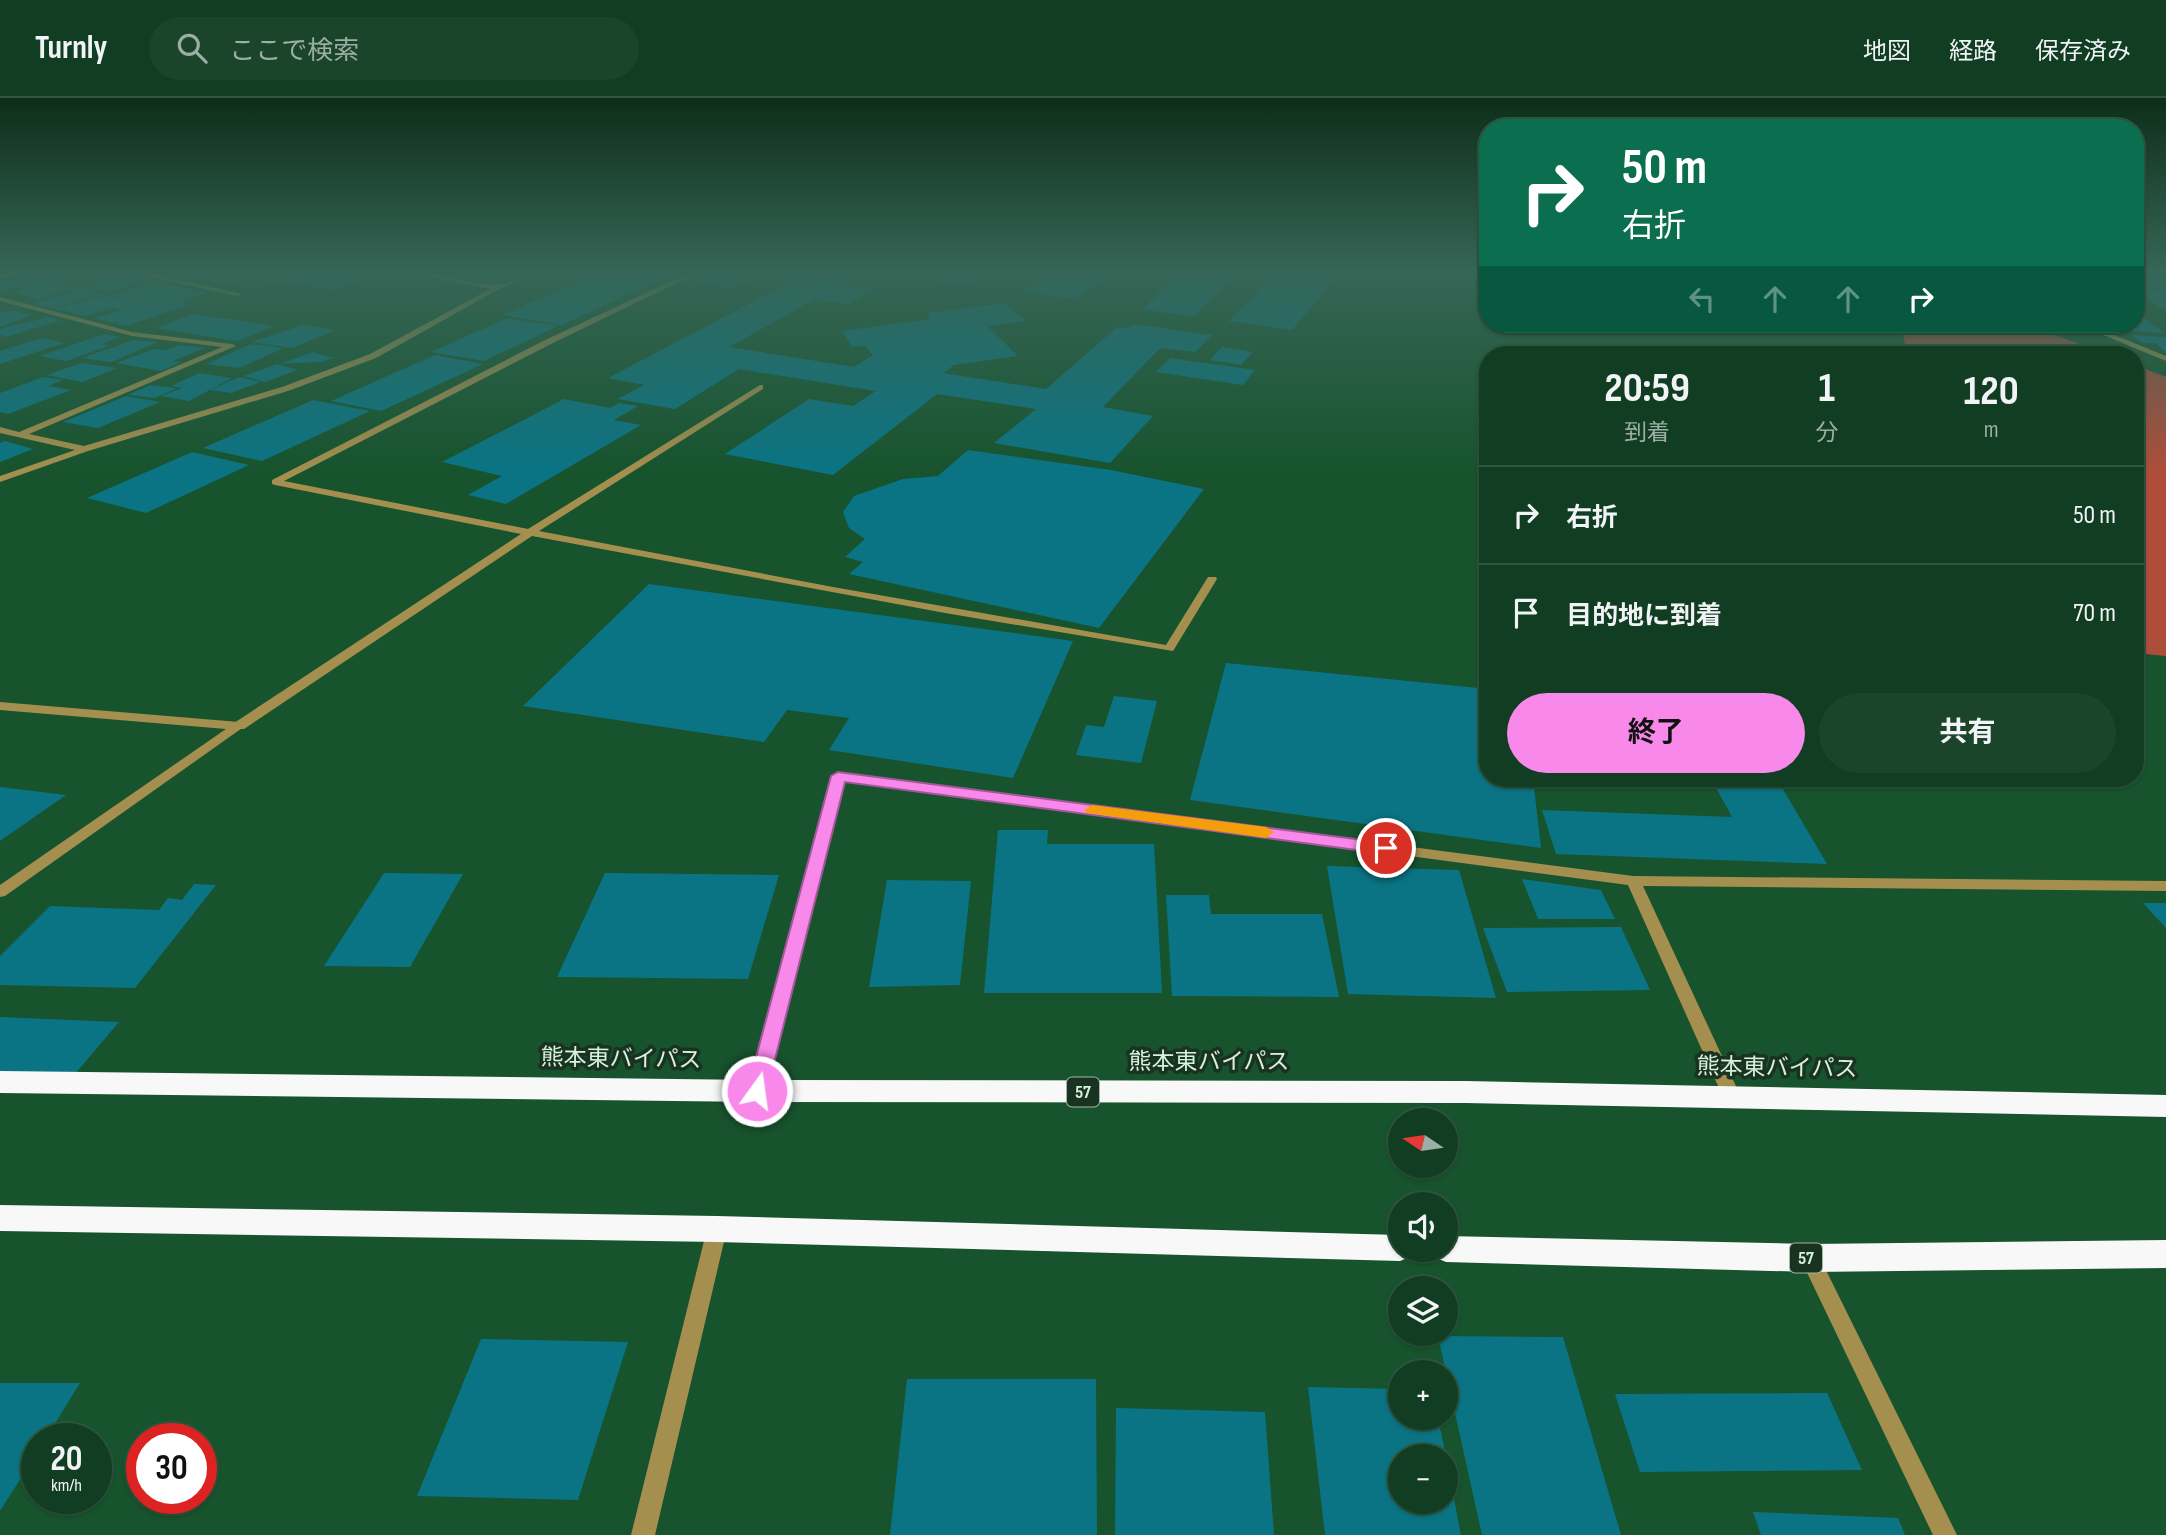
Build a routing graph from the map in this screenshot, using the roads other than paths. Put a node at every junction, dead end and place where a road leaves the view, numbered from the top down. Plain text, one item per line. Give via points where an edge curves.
1 (174, 339) edge
2 (404, 339) edge
3 (554, 339) edge
4 (2118, 339) edge
5 (2134, 346) edge
6 (2144, 350) edge
7 (2166, 359) edge
8 (760, 387) dead end
9 (0, 429) edge
10 (21, 434) junction
11 (85, 449) junction
12 (0, 479) edge
13 (528, 534) junction
14 (1212, 579) dead end
15 (0, 706) edge
16 (239, 726) junction
17 (1633, 881) junction
18 (2166, 886) edge
19 (0, 892) edge
20 (0, 1082) edge
21 (757, 1091) junction
22 (1732, 1097) junction
23 (2166, 1106) edge
24 (0, 1218) edge
25 (717, 1229) junction
26 (1388, 1248) edge
27 (1458, 1249) edge
28 (2166, 1254) edge
29 (1810, 1258) junction
30 (643, 1535) edge
31 (1945, 1535) edge

1 - 10 street via 232,346
2 - 11 street via 373,356 285,389
3 - 13 street via 275,482
4 - 5 street
6 - 7 street
8 - 13 street
9 - 10 street
10 - 11 street
11 - 12 street
13 - 14 street via 1169,649
13 - 16 street
15 - 16 street
16 - 19 street
17 - 18 street
17 - 21 street via 838,776
17 - 22 street
20 - 21 highway, 熊本東バイパス / 57
21 - 22 highway, 熊本東バイパス / 57
22 - 23 highway, 熊本東バイパス / 57
24 - 25 highway
25 - 26 highway
25 - 30 street
27 - 29 highway, 57
28 - 29 highway, 57
29 - 31 street

